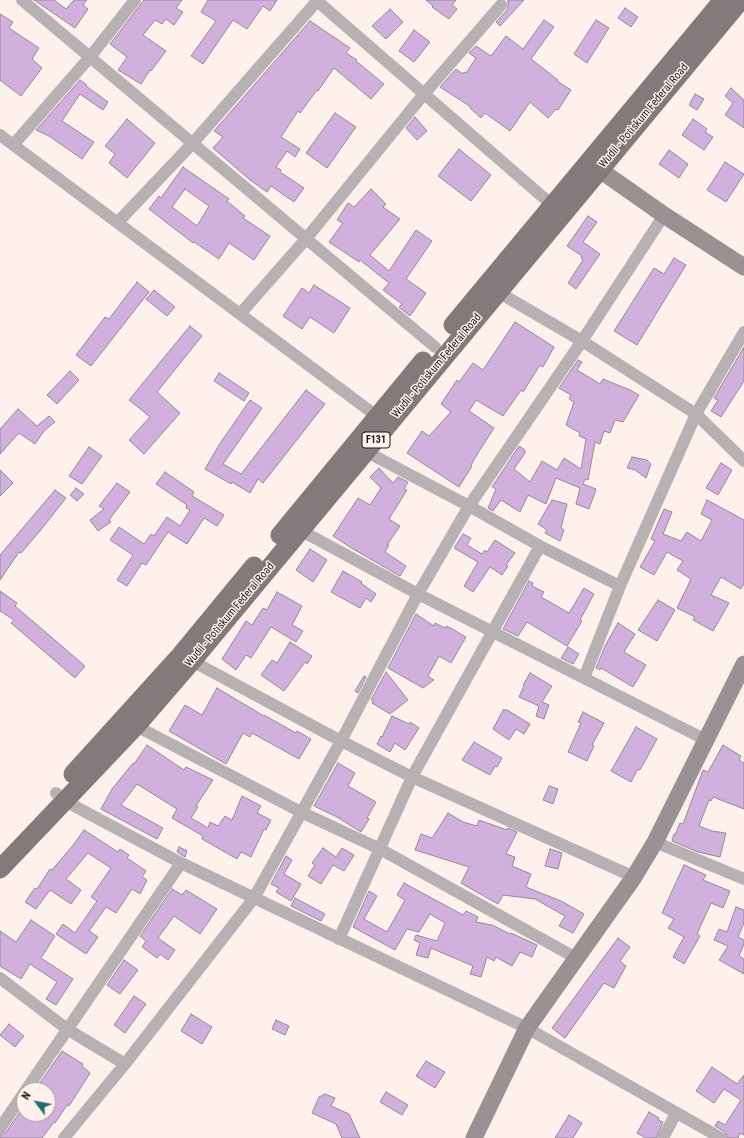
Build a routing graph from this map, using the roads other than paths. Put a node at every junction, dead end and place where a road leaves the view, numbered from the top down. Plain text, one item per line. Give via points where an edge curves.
1 (22, 0) edge
2 (135, 0) edge
3 (317, 0) edge
4 (723, 0) edge
5 (741, 0) edge
6 (501, 5) dead end
7 (90, 57) junction
8 (424, 94) junction
9 (0, 135) edge
10 (14, 144) junction
11 (192, 144) junction
12 (600, 170) junction
13 (552, 205) junction
14 (664, 215) junction
15 (118, 222) junction
16 (305, 240) junction
17 (744, 267) edge
18 (498, 292) junction
19 (240, 314) junction
20 (744, 332) edge
21 (582, 341) junction
22 (435, 347) junction
23 (696, 414) junction
24 (383, 420) junction
25 (367, 452) junction
26 (744, 461) edge
27 (469, 506) junction
28 (300, 530) junction
29 (540, 546) junction
30 (620, 586) junction
31 (418, 594) junction
32 (492, 632) junction
33 (192, 661) junction
34 (744, 664) edge
35 (584, 678) junction
36 (136, 726) junction
37 (706, 740) junction
38 (341, 741) junction
39 (412, 777) junction
40 (60, 797) junction
41 (302, 812) junction
42 (656, 842) junction
43 (380, 849) junction
44 (0, 851) edge
45 (181, 863) junction
46 (0, 869) edge
47 (634, 877) junction
48 (744, 879) edge
49 (254, 898) junction
50 (339, 939) junction
51 (576, 958) junction
52 (0, 978) edge
53 (527, 1028) junction
54 (67, 1029) junction
55 (124, 1064) junction
56 (31, 1082) edge
57 (16, 1105) edge
58 (676, 1113) junction
59 (0, 1128) edge
60 (64, 1138) edge
61 (474, 1138) edge
62 (663, 1138) edge
63 (721, 1138) edge

1 - 7 street
2 - 7 street
3 - 8 street
3 - 11 street
4 - 13 main road, Wudil - Potiskum Federal Road / F131
5 - 12 main road, Wudil - Potiskum Federal Road / F131
6 - 8 street
7 - 10 street
7 - 11 street
8 - 13 street
8 - 16 street
9 - 10 street
10 - 15 street
11 - 15 street
11 - 16 street
12 - 14 street
12 - 18 main road, Wudil - Potiskum Federal Road / F131
13 - 22 main road, Wudil - Potiskum Federal Road / F131
14 - 17 street
14 - 21 street
15 - 19 street
16 - 19 street
16 - 22 street
18 - 21 street
18 - 24 main road, Wudil - Potiskum Federal Road / F131
19 - 24 street
20 - 23 street
21 - 23 street
21 - 27 street
22 - 24 main road, Wudil - Potiskum Federal Road / F131
23 - 26 street
23 - 30 street
24 - 25 main road, Wudil - Potiskum Federal Road / F131
24 - 40 main road, Wudil - Potiskum Federal Road / F131
25 - 27 street
25 - 28 main road, Wudil - Potiskum Federal Road / F131
27 - 29 street
27 - 31 street
28 - 31 street
28 - 33 main road, Wudil - Potiskum Federal Road / F131
29 - 30 street
29 - 32 street
30 - 35 street
31 - 32 street
31 - 38 street
32 - 35 street
32 - 39 street
33 - 36 main road, Wudil - Potiskum Federal Road / F131
33 - 38 street
34 - 37 street
35 - 37 street
36 - 40 main road, Wudil - Potiskum Federal Road / F131
36 - 41 street
37 - 42 street
38 - 39 street
38 - 41 street
39 - 43 street
39 - 47 street
40 - 44 main road, Wudil - Potiskum Federal Road / F131
40 - 45 street
40 - 46 main road, Wudil - Potiskum Federal Road / F131
41 - 43 street
41 - 49 street
42 - 47 street
42 - 48 street
43 - 50 street
43 - 51 street
45 - 49 street
45 - 54 street
47 - 51 street
49 - 50 street
49 - 55 street
50 - 53 street
51 - 53 street
52 - 54 street
53 - 58 street
53 - 61 street
54 - 55 street
54 - 56 street
55 - 60 street
57 - 59 street
58 - 62 street
58 - 63 street

